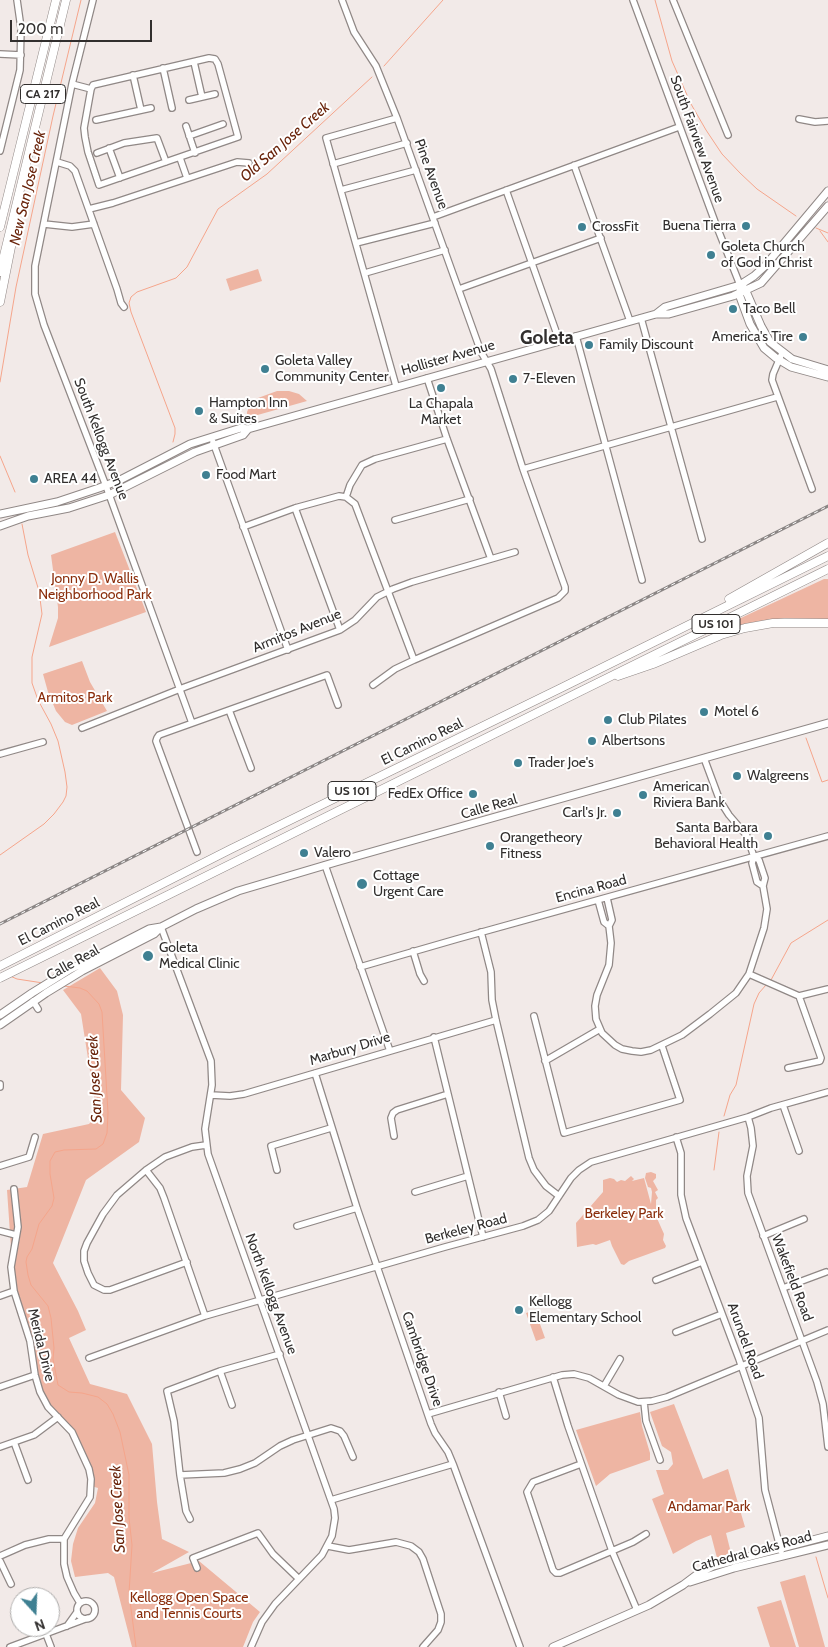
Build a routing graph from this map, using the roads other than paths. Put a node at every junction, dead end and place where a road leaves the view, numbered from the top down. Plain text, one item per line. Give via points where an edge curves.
1 (17, 0) edge
2 (56, 0) edge
3 (66, 0) edge
4 (93, 0) edge
5 (342, 0) edge
6 (633, 0) edge
7 (673, 0) edge
8 (0, 54) edge
9 (21, 55) junction
10 (194, 62) junction
11 (164, 68) junction
12 (133, 75) junction
13 (72, 84) junction
14 (90, 89) junction
15 (215, 94) dead end
16 (202, 97) junction
17 (189, 100) dead end
18 (151, 108) dead end
19 (172, 108) dead end
20 (141, 110) junction
21 (397, 118) junction
22 (799, 119) dead end
23 (96, 120) dead end
24 (828, 122) edge
25 (223, 124) dead end
26 (186, 126) dead end
27 (680, 127) junction
28 (728, 135) dead end
29 (189, 136) junction
30 (407, 143) junction
31 (109, 148) junction
32 (0, 152) edge
33 (97, 152) dead end
34 (195, 152) junction
35 (180, 158) junction
36 (57, 162) junction
37 (166, 162) junction
38 (249, 164) dead end
39 (333, 164) junction
40 (574, 165) junction
41 (416, 170) junction
42 (120, 178) junction
43 (187, 178) junction
44 (10, 186) junction
45 (20, 188) junction
46 (340, 190) junction
47 (506, 190) junction
48 (828, 191) edge
49 (0, 206) edge
50 (828, 206) edge
51 (89, 209) junction
52 (434, 220) junction
53 (44, 224) junction
54 (94, 224) junction
55 (0, 227) edge
56 (601, 238) junction
57 (356, 244) junction
58 (445, 250) junction
59 (532, 262) junction
60 (0, 272) edge
61 (364, 273) junction
62 (740, 285) junction
63 (459, 289) junction
64 (747, 291) junction
65 (739, 294) junction
66 (0, 302) edge
67 (124, 307) dead end
68 (656, 314) junction
69 (641, 318) junction
70 (630, 321) junction
71 (576, 336) junction
72 (559, 340) junction
73 (782, 353) junction
74 (778, 360) junction
75 (486, 361) junction
76 (828, 370) edge
77 (828, 377) edge
78 (427, 378) junction
79 (396, 386) junction
80 (777, 396) junction
81 (670, 427) junction
82 (447, 439) junction
83 (213, 441) junction
84 (605, 445) junction
85 (523, 468) junction
86 (106, 486) junction
87 (812, 489) dead end
88 (109, 495) junction
89 (346, 497) junction
90 (470, 499) junction
91 (295, 508) junction
92 (27, 512) junction
93 (0, 514) edge
94 (395, 520) dead end
95 (0, 526) edge
96 (243, 527) junction
97 (702, 539) dead end
98 (828, 543) edge
99 (515, 552) dead end
100 (828, 556) edge
101 (491, 559) junction
102 (828, 569) edge
103 (642, 580) dead end
104 (388, 591) junction
105 (694, 622) junction
106 (828, 624) edge
107 (340, 630) junction
108 (288, 650) junction
109 (414, 660) junction
110 (604, 679) junction
111 (373, 685) dead end
112 (180, 689) junction
113 (338, 705) dead end
114 (229, 710) junction
115 (192, 723) junction
116 (828, 723) edge
117 (82, 728) dead end
118 (43, 742) dead end
119 (0, 754) edge
120 (704, 758) junction
121 (250, 768) dead end
122 (828, 836) edge
123 (197, 852) dead end
124 (754, 857) junction
125 (325, 865) junction
126 (607, 898) junction
127 (598, 900) junction
128 (610, 926) junction
129 (161, 927) junction
130 (481, 932) junction
131 (413, 951) junction
132 (0, 966) edge
133 (360, 967) junction
134 (749, 974) junction
135 (0, 978) edge
136 (424, 981) dead end
137 (828, 989) edge
138 (799, 996) junction
139 (33, 1001) junction
140 (38, 1009) dead end
141 (0, 1015) edge
142 (534, 1016) dead end
143 (496, 1020) junction
144 (0, 1025) edge
145 (600, 1029) junction
146 (434, 1038) junction
147 (662, 1046) junction
148 (390, 1051) junction
149 (545, 1061) junction
150 (788, 1068) dead end
151 (315, 1073) junction
152 (828, 1092) edge
153 (448, 1094) junction
154 (211, 1095) junction
155 (783, 1105) junction
156 (748, 1117) junction
157 (331, 1128) junction
158 (394, 1136) dead end
159 (34, 1137) dead end
160 (676, 1137) junction
161 (206, 1145) junction
162 (799, 1151) dead end
163 (0, 1166) edge
164 (146, 1170) junction
165 (277, 1170) dead end
166 (468, 1176) junction
167 (14, 1189) dead end
168 (415, 1192) dead end
169 (559, 1196) junction
170 (357, 1208) junction
171 (804, 1219) dead end
172 (297, 1226) dead end
173 (0, 1231) edge
174 (16, 1236) junction
175 (763, 1236) junction
176 (483, 1237) junction
177 (186, 1262) junction
178 (702, 1262) junction
179 (377, 1267) junction
180 (826, 1272) dead end
181 (656, 1280) dead end
182 (783, 1288) junction
183 (14, 1291) junction
184 (0, 1296) edge
185 (260, 1300) junction
186 (722, 1314) junction
187 (205, 1316) junction
188 (828, 1330) edge
189 (676, 1332) dead end
190 (802, 1340) junction
191 (280, 1354) junction
192 (89, 1358) dead end
193 (620, 1359) dead end
194 (741, 1365) junction
195 (220, 1371) junction
196 (35, 1375) junction
197 (554, 1377) junction
198 (604, 1386) junction
199 (0, 1387) edge
200 (499, 1392) junction
201 (644, 1402) junction
202 (825, 1403) edge
203 (232, 1405) dead end
204 (428, 1414) junction
205 (506, 1416) dead end
206 (58, 1417) junction
207 (308, 1435) junction
208 (14, 1442) junction
209 (828, 1447) edge
210 (0, 1448) edge
211 (353, 1457) dead end
212 (660, 1460) dead end
213 (453, 1464) junction
214 (582, 1464) junction
215 (180, 1475) junction
216 (28, 1480) dead end
217 (331, 1500) junction
218 (190, 1519) dead end
219 (646, 1534) dead end
220 (828, 1536) edge
221 (64, 1539) junction
222 (828, 1545) edge
223 (328, 1546) junction
224 (780, 1548) junction
225 (612, 1551) junction
226 (0, 1556) edge
227 (782, 1557) junction
228 (0, 1561) edge
229 (197, 1568) dead end
230 (299, 1580) junction
231 (11, 1584) dead end
232 (683, 1585) junction
233 (80, 1603) junction
234 (637, 1610) junction
235 (77, 1612) junction
236 (88, 1618) junction
237 (67, 1626) junction
238 (60, 1629) edge
239 (38, 1637) edge
240 (10, 1647) edge
241 (251, 1647) edge
242 (423, 1647) edge
243 (520, 1647) edge
244 (553, 1647) edge

1 - 9 street
2 - 44 highway, CA 217
3 - 45 highway, CA 217
4 - 13 street, South Kellogg Avenue
5 - 21 street, Pine Avenue via 354,32 376,66
6 - 27 street, South Fairview Avenue
7 - 28 street
8 - 9 street
9 - 32 street via 17,87
10 - 11 street
10 - 16 street
10 - 34 street via 209,58 218,64 238,137
11 - 12 street
11 - 19 street
12 - 14 street via 96,83
12 - 20 street
13 - 14 street
13 - 36 street, South Kellogg Avenue
14 - 42 street via 84,128 99,185
15 - 16 street
16 - 17 street
18 - 20 street
20 - 23 street
21 - 30 street, Pine Avenue
21 - 39 street via 326,138
22 - 24 street
25 - 29 street
26 - 29 street
27 - 40 street
27 - 62 street, South Fairview Avenue
29 - 34 street
30 - 39 street
30 - 41 street, Pine Avenue
31 - 33 street
31 - 37 street via 157,138
31 - 42 street
34 - 35 street
35 - 37 street
35 - 43 street
36 - 51 street via 75,171
36 - 53 street, South Kellogg Avenue
37 - 42 street
38 - 43 street via 237,162
39 - 46 street
40 - 47 street
40 - 56 street
41 - 46 street
41 - 52 street, Pine Avenue
43 - 51 street
44 - 49 highway
44 - 55 highway, CA 217
45 - 60 highway, CA 217
45 - 66 highway
46 - 57 street
47 - 52 street
47 - 59 street
48 - 62 main road, Hollister Avenue via 765,266
50 - 64 main road, Hollister Avenue via 761,283
51 - 54 street
52 - 57 street
52 - 58 street, Pine Avenue
53 - 54 street via 72,228
53 - 86 street, South Kellogg Avenue via 35,266 37,303
54 - 67 street
56 - 59 street
56 - 70 street
57 - 61 street
58 - 61 street
58 - 63 street, Pine Avenue
59 - 63 street
59 - 72 street
61 - 79 street
62 - 64 main road, South Fairview Avenue
62 - 65 main road, South Fairview Avenue
62 - 68 main road, Hollister Avenue via 665,307
63 - 75 street, Pine Avenue
64 - 65 main road, Hollister Avenue
64 - 73 main road, South Fairview Avenue via 766,336
65 - 68 main road, Hollister Avenue via 669,314
65 - 74 main road, South Fairview Avenue via 759,341
68 - 69 main road, Hollister Avenue
69 - 70 main road, Hollister Avenue
69 - 81 street
70 - 71 main road, Hollister Avenue
71 - 72 main road, Hollister Avenue
71 - 84 street
72 - 75 main road, Hollister Avenue
73 - 74 street
73 - 76 main road, South Fairview Avenue via 797,362
74 - 77 main road, South Fairview Avenue via 798,370
74 - 80 street via 772,380
75 - 78 main road, Hollister Avenue
75 - 85 street, Pine Avenue
78 - 79 main road, Hollister Avenue
78 - 82 street
79 - 83 main road, Hollister Avenue via 248,429 240,428
80 - 81 street
80 - 87 street
81 - 84 street
81 - 97 street
82 - 89 street via 362,465
82 - 90 street
83 - 86 main road, Hollister Avenue via 177,450
83 - 88 main road, Hollister Avenue
83 - 96 street
84 - 85 street
84 - 103 street
85 - 109 street, Pine Avenue via 565,583 565,591 558,598
86 - 88 street, South Kellogg Avenue
86 - 92 main road, Hollister Avenue
88 - 92 main road, Hollister Avenue via 69,508
88 - 112 street, South Kellogg Avenue
89 - 91 street via 338,496
89 - 104 street via 355,504
90 - 94 street
90 - 101 street
91 - 96 street
91 - 107 street
92 - 93 main road, Hollister Avenue
92 - 95 main road, Hollister Avenue
96 - 108 street
98 - 105 highway via 706,612
99 - 101 street, Armitos Avenue
100 - 105 highway, El Camino Real / US 101
101 - 104 street, Armitos Avenue
102 - 110 highway, El Camino Real / US 101
104 - 107 street, Armitos Avenue
104 - 109 street
105 - 132 highway, El Camino Real / US 101
106 - 110 highway via 786,623 733,631
107 - 108 street, Armitos Avenue
108 - 112 street, Armitos Avenue
109 - 111 street
110 - 135 highway, El Camino Real / US 101
112 - 115 street, South Kellogg Avenue
112 - 117 street, Armitos Avenue
113 - 114 street via 327,675
114 - 115 street
114 - 121 street
115 - 123 street via 159,736 156,741
116 - 120 main road, Calle Real
118 - 119 street
120 - 124 street via 720,801 747,836
120 - 125 main road, Calle Real
122 - 124 street, Encina Road
124 - 126 street, Encina Road
124 - 134 street via 752,863 757,882 763,886 766,918
125 - 129 main road, Calle Real via 238,891
125 - 133 street
126 - 127 street, Encina Road
126 - 128 street via 612,920
127 - 128 street via 604,922
127 - 130 street, Encina Road
128 - 145 street via 609,965 595,1006
129 - 139 main road, Calle Real via 154,934
129 - 141 main road, Calle Real via 149,929 59,976
129 - 154 street, North Kellogg Avenue via 210,1057
130 - 131 street, Encina Road
130 - 143 street
131 - 133 street, Encina Road
131 - 136 street
133 - 148 street
134 - 138 street
134 - 147 street via 736,993 682,1035
137 - 138 street
138 - 150 street via 821,1058 820,1061
139 - 140 street
139 - 144 main road, Calle Real
142 - 149 street
143 - 146 street, Marbury Drive
143 - 169 street via 531,1164 546,1186
145 - 147 street via 622,1049 641,1052
145 - 149 street
146 - 148 street, Marbury Drive
146 - 153 street
147 - 149 street via 680,1100 564,1133
148 - 151 street, Marbury Drive
151 - 154 street, Marbury Drive via 237,1096
151 - 157 street, Cambridge Drive
152 - 155 street, Berkeley Road
153 - 158 street via 393,1113
153 - 166 street
154 - 161 street, North Kellogg Avenue via 205,1129
155 - 156 street, Berkeley Road
155 - 162 street
156 - 160 street, Berkeley Road
156 - 175 street, Wakefield Road via 753,1146 747,1185
157 - 165 street via 271,1146
157 - 170 street, Cambridge Drive
159 - 163 street via 29,1157
160 - 169 street, Berkeley Road via 585,1165
160 - 178 street, Arundel Road via 683,1204
161 - 164 street via 178,1151
161 - 185 street, North Kellogg Avenue
164 - 177 street via 160,1188
164 - 177 street via 117,1195 87,1243 84,1261 88,1273 94,1285 110,1290
166 - 168 street
166 - 176 street
167 - 174 street, Merida Drive via 18,1216
169 - 176 street, Berkeley Road via 549,1211 532,1223
170 - 172 street
170 - 179 street, Cambridge Drive
171 - 175 street
173 - 174 street
174 - 183 street, Merida Drive via 11,1267
175 - 182 street, Wakefield Road
176 - 179 street, Berkeley Road
177 - 187 street
178 - 181 street
178 - 186 street, Arundel Road
179 - 185 street, Berkeley Road
179 - 204 street, Cambridge Drive
180 - 182 street
182 - 190 street, Wakefield Road
183 - 184 street
183 - 196 street, Merida Drive via 30,1341
185 - 187 street, Berkeley Road
185 - 191 street, North Kellogg Avenue
186 - 189 street
186 - 194 street, Arundel Road
187 - 192 street, Berkeley Road
188 - 190 street
190 - 194 street
190 - 202 street, Wakefield Road
191 - 195 street
191 - 207 street, North Kellogg Avenue
193 - 198 street
194 - 201 street via 667,1397
194 - 224 street, Arundel Road via 759,1418 765,1490
195 - 203 street
195 - 215 street via 167,1391
196 - 199 street
196 - 206 street, Merida Drive via 48,1407
197 - 198 street via 574,1374
197 - 200 street
197 - 214 street
198 - 201 street via 627,1399
200 - 204 street
200 - 205 street
201 - 212 street via 646,1422
202 - 209 street, Wakefield Road
204 - 213 street, Cambridge Drive
206 - 208 street via 34,1435
206 - 221 street, Merida Drive via 78,1443 91,1479 90,1497
207 - 211 street via 331,1428 340,1431
207 - 215 street via 280,1446 240,1469
207 - 217 street, North Kellogg Avenue
208 - 210 street
208 - 216 street
213 - 217 street
213 - 243 street, Cambridge Drive
214 - 225 street
214 - 225 street via 526,1486 553,1570 556,1575
215 - 218 street
217 - 223 street, North Kellogg Avenue via 334,1528
219 - 225 street
220 - 224 main road, Cathedral Oaks Road
221 - 226 street via 25,1545
221 - 233 street via 67,1577
222 - 227 main road, Cathedral Oaks Road
223 - 230 street, North Kellogg Avenue
223 - 242 street via 350,1550 396,1542 419,1552 441,1614 438,1630
224 - 227 street, Arundel Road
224 - 232 main road, Cathedral Oaks Road via 713,1566
225 - 234 street
227 - 232 main road, Cathedral Oaks Road
228 - 231 street
229 - 230 street via 193,1558 258,1533 272,1554
230 - 241 street, North Kellogg Avenue via 262,1622
232 - 234 main road, Cathedral Oaks Road
233 - 235 street
233 - 236 street via 88,1601 94,1607 94,1614
234 - 244 main road, Cathedral Oaks Road
235 - 236 street via 82,1618
235 - 237 street
236 - 237 street
237 - 238 street
239 - 240 street

